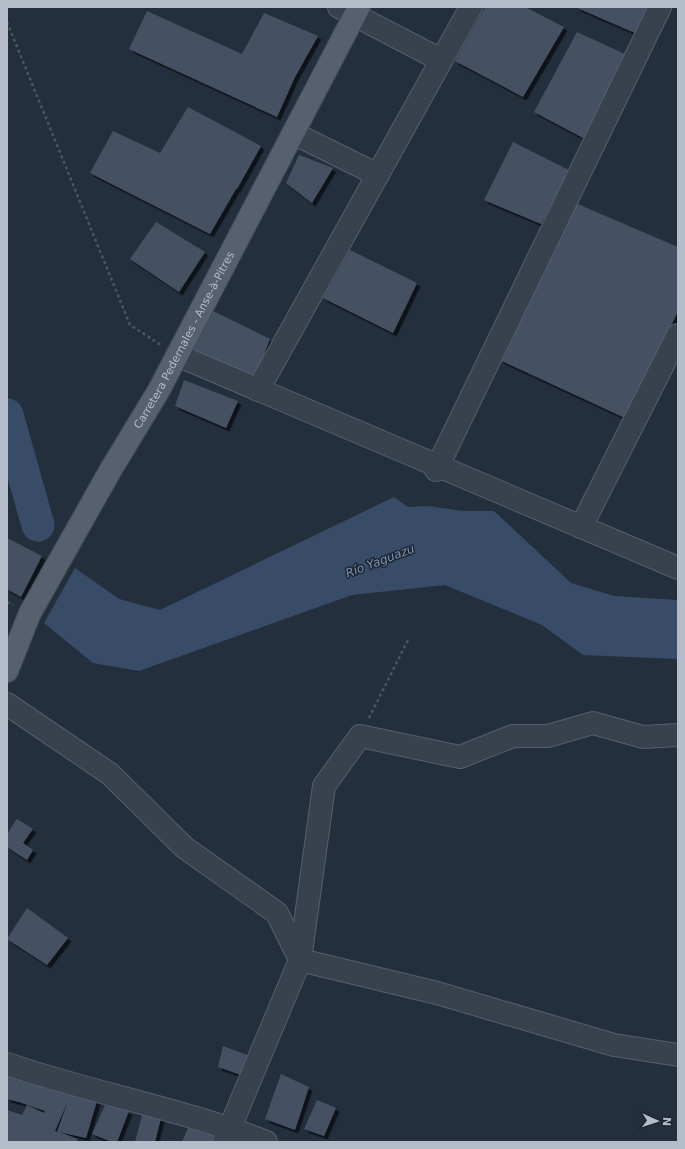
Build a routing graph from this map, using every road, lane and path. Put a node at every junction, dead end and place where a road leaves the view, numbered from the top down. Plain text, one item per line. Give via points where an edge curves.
1 (339, 7) edge
2 (359, 7) edge
3 (471, 7) edge
4 (660, 7) edge
5 (7, 22) edge
6 (442, 60) junction
7 (294, 133) junction
8 (378, 175) junction
9 (678, 335) edge
10 (177, 355) junction
11 (258, 390) junction
12 (436, 470) dead end
13 (581, 526) junction
14 (678, 568) edge
15 (409, 638) dead end
16 (7, 671) edge
17 (7, 704) edge
18 (360, 736) junction
19 (678, 736) edge
20 (300, 960) junction
21 (678, 1056) edge
22 (7, 1064) edge
23 (228, 1135) edge
24 (266, 1142) edge

1 - 6 street
2 - 7 main road, Carretera Pedernales - Anse-à-Pitres
3 - 6 street
4 - 12 street
5 - 10 path via 130,325
6 - 8 street
7 - 8 street
7 - 10 main road, Carretera Pedernales - Anse-à-Pitres
8 - 11 street
9 - 13 street
10 - 11 street
10 - 16 main road, Carretera Pedernales - Anse-à-Pitres via 30,613
11 - 13 street
13 - 14 street
15 - 18 path
17 - 20 street via 110,774 185,848 277,913
18 - 19 street via 460,757 513,736 548,736 593,723 643,737
18 - 20 street via 324,786
20 - 21 street via 437,993 614,1046
20 - 23 street
22 - 23 street
23 - 24 street

